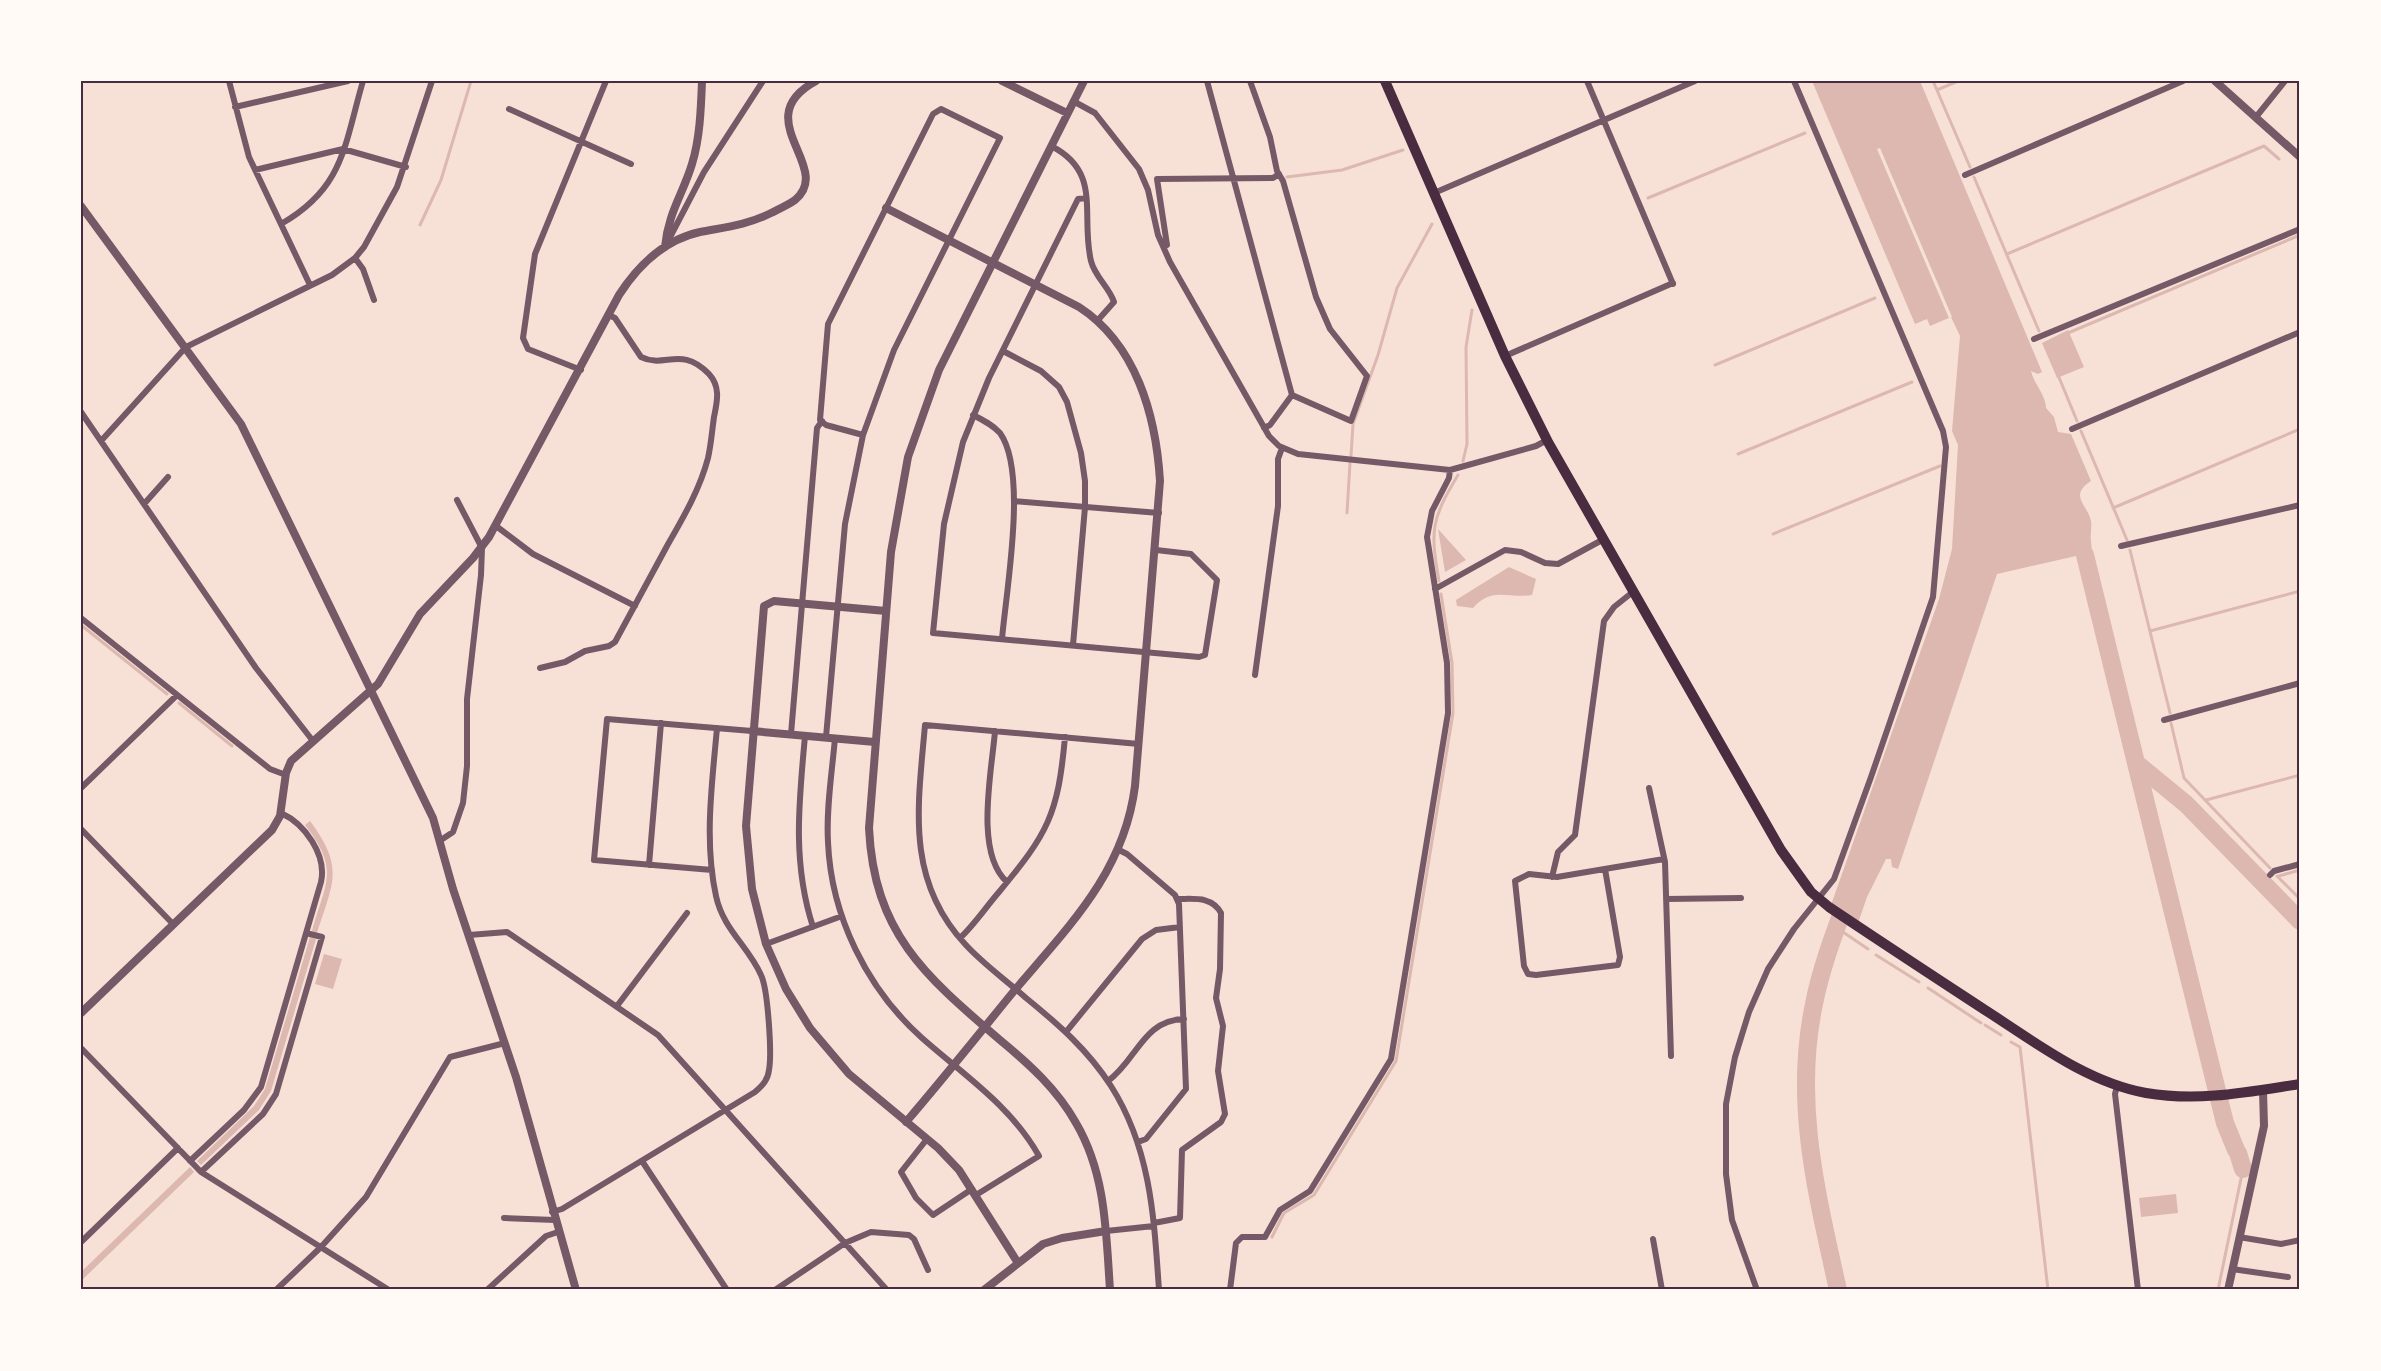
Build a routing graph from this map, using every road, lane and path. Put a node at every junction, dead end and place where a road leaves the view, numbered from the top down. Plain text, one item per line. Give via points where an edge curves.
1 (229, 81) edge
2 (348, 81) edge
3 (432, 81) edge
4 (606, 81) edge
5 (702, 81) edge
6 (763, 81) edge
7 (816, 81) edge
8 (1002, 81) edge
9 (1084, 81) edge
10 (1207, 81) edge
11 (1250, 81) edge
12 (1385, 81) edge
13 (1587, 81) edge
14 (1695, 81) edge
15 (1794, 81) edge
16 (2183, 81) edge
17 (2215, 81) edge
18 (2285, 81) edge
19 (361, 82) edge
20 (1073, 101) junction
21 (235, 106) junction
22 (509, 109) dead end
23 (1067, 113) junction
24 (2256, 117) junction
25 (1603, 120) junction
26 (581, 141) junction
27 (1051, 146) junction
28 (343, 149) junction
29 (2300, 157) edge
30 (630, 164) dead end
31 (406, 167) junction
32 (255, 170) junction
33 (1279, 174) junction
34 (1965, 175) dead end
35 (1233, 178) junction
36 (1434, 193) junction
37 (1086, 198) junction
38 (81, 206) edge
39 (886, 208) junction
40 (281, 224) junction
41 (2300, 229) edge
42 (949, 240) junction
43 (1163, 246) junction
44 (665, 247) junction
45 (355, 258) junction
46 (993, 262) junction
47 (1036, 284) junction
48 (310, 285) junction
49 (374, 300) dead end
50 (609, 315) junction
51 (1098, 320) junction
52 (2300, 333) edge
53 (2034, 339) dead end
54 (186, 347) junction
55 (1003, 351) junction
56 (1505, 356) junction
57 (581, 370) junction
58 (1292, 395) junction
59 (81, 412) edge
60 (973, 415) junction
61 (822, 421) junction
62 (1264, 428) junction
63 (2072, 429) dead end
64 (863, 435) junction
65 (1547, 440) junction
66 (101, 441) junction
67 (1282, 448) junction
68 (1450, 470) junction
69 (168, 477) dead end
70 (457, 500) dead end
71 (1014, 501) junction
72 (144, 504) junction
73 (2300, 505) edge
74 (1084, 507) junction
75 (1159, 513) junction
76 (496, 526) junction
77 (1604, 539) junction
78 (2121, 546) dead end
79 (482, 548) junction
80 (1156, 550) junction
81 (1435, 589) junction
82 (1634, 591) junction
83 (802, 603) junction
84 (634, 606) junction
85 (837, 606) junction
86 (886, 611) junction
87 (81, 618) edge
88 (1002, 639) junction
89 (1073, 645) junction
90 (1147, 651) junction
91 (540, 668) dead end
92 (1255, 675) dead end
93 (2300, 683) edge
94 (372, 691) junction
95 (177, 695) junction
96 (2164, 720) dead end
97 (661, 723) junction
98 (717, 728) junction
99 (752, 731) junction
100 (995, 732) junction
101 (791, 734) junction
102 (805, 736) junction
103 (826, 737) junction
104 (1065, 737) junction
105 (835, 738) junction
106 (313, 741) junction
107 (875, 742) junction
108 (1139, 744) junction
109 (286, 775) junction
110 (81, 788) edge
111 (1648, 788) dead end
112 (281, 813) junction
113 (81, 829) edge
114 (441, 840) junction
115 (1119, 850) junction
116 (1664, 859) junction
117 (2300, 864) edge
118 (649, 865) junction
119 (1605, 868) junction
120 (712, 870) junction
121 (2270, 875) dead end
122 (1552, 877) junction
123 (1007, 882) junction
124 (1741, 897) dead end
125 (1178, 899) junction
126 (1666, 899) junction
127 (1819, 900) junction
128 (687, 913) dead end
129 (842, 916) junction
130 (173, 924) junction
131 (813, 927) junction
132 (1180, 927) junction
133 (306, 933) junction
134 (468, 935) junction
135 (960, 938) junction
136 (766, 944) junction
137 (1016, 989) junction
138 (617, 1006) junction
139 (81, 1013) edge
140 (1184, 1019) junction
141 (985, 1027) junction
142 (1066, 1032) junction
143 (505, 1043) junction
144 (81, 1048) edge
145 (1671, 1056) dead end
146 (954, 1064) junction
147 (1108, 1081) junction
148 (2300, 1084) edge
149 (2117, 1086) junction
150 (2263, 1090) junction
151 (726, 1110) junction
152 (906, 1122) junction
153 (927, 1139) junction
154 (1138, 1142) junction
155 (178, 1148) junction
156 (190, 1161) junction
157 (642, 1161) junction
158 (201, 1172) junction
159 (974, 1192) junction
160 (552, 1212) junction
161 (504, 1218) dead end
162 (555, 1220) junction
163 (1154, 1224) junction
164 (558, 1232) junction
165 (1106, 1232) junction
166 (2239, 1237) junction
167 (1653, 1239) dead end
168 (2300, 1240) edge
169 (81, 1242) edge
170 (845, 1243) junction
171 (321, 1247) junction
172 (1018, 1263) junction
173 (2232, 1269) junction
174 (928, 1270) dead end
175 (2288, 1277) dead end
176 (276, 1290) edge
177 (389, 1290) edge
178 (487, 1290) edge
179 (576, 1290) edge
180 (727, 1290) edge
181 (775, 1290) edge
182 (887, 1290) edge
183 (984, 1290) edge
184 (1110, 1290) edge
185 (1159, 1290) edge
186 (1230, 1290) edge
187 (1662, 1290) edge
188 (1757, 1290) edge
189 (2138, 1290) edge
190 (2228, 1290) edge

1 - 21 street
2 - 21 street
3 - 31 street
4 - 26 street
5 - 44 street via 693,162 669,218
6 - 44 street via 704,172
7 - 44 street via 794,96 787,114 790,133 806,172 801,194 748,224 692,234
8 - 23 street
9 - 20 street
10 - 35 street
11 - 33 street
12 - 36 main road
13 - 25 street
14 - 25 street
15 - 127 street via 1943,431 1946,447 1930,604 1838,869
16 - 34 street
17 - 24 street
18 - 24 street
19 - 28 street
20 - 23 street
20 - 43 street via 1095,113 1139,169
21 - 32 street
22 - 26 street
23 - 27 street
24 - 29 street
25 - 36 street
25 - 56 street via 1673,284
26 - 30 street
26 - 57 street via 535,254 523,342 528,349
27 - 37 street via 1079,168
27 - 46 street
28 - 31 street
28 - 32 street
28 - 40 street via 332,178 319,196
31 - 45 street
32 - 40 street
33 - 35 street via 1273,178
33 - 58 street via 1316,297 1330,329 1367,376 1351,421
35 - 43 street via 1157,179 1167,245
35 - 58 street
36 - 56 main road
37 - 47 street via 1078,199
37 - 51 street via 1091,260 1114,302
38 - 54 street
39 - 42 street
39 - 42 street via 936,111 945,111 1000,138
39 - 61 street via 828,324
40 - 48 street
41 - 53 street
42 - 46 street
42 - 64 street via 894,350
43 - 62 street
44 - 50 street via 635,272
45 - 48 street
45 - 49 street
46 - 47 street
46 - 86 street via 939,370 915,435 898,501
47 - 51 street
47 - 55 street
48 - 54 street
50 - 57 street
50 - 84 street via 641,357 692,362 708,374 717,391 704,471
51 - 75 street via 1123,348 1137,376 1156,446
52 - 63 street
54 - 66 street
54 - 94 street via 248,437
55 - 60 street
55 - 74 street via 1048,375 1064,394 1083,462
56 - 65 main road
57 - 76 street
58 - 62 street
59 - 66 street
60 - 71 street via 994,428 1004,440 1013,476
60 - 88 street via 946,510 933,633
61 - 64 street
61 - 83 street via 818,428
62 - 67 street
64 - 85 street via 848,506
65 - 68 street
65 - 77 main road
66 - 72 street
67 - 68 street via 1298,454
67 - 92 street
68 - 81 street via 1428,528
69 - 72 street
70 - 79 street
71 - 74 street
71 - 88 street
72 - 106 street via 256,668
73 - 78 street
74 - 75 street
74 - 89 street
75 - 80 street
76 - 79 street
76 - 84 street via 533,554
77 - 81 street via 1558,564 1505,549
77 - 82 main road
79 - 94 street via 425,607
79 - 114 street via 467,699 463,803 453,832
80 - 90 street
80 - 90 street via 1191,554 1215,576 1218,584 1205,655
81 - 186 street via 1447,663 1448,712 1391,1059 1310,1191 1280,1209 1265,1237 1242,1237 1236,1243
82 - 122 street via 1604,621 1575,835 1558,852
82 - 127 main road via 1781,850
83 - 85 street
83 - 99 street via 774,601 764,606
83 - 101 street
84 - 91 street via 612,645
85 - 86 street
85 - 103 street
86 - 107 street
87 - 95 street
88 - 89 street
89 - 90 street
90 - 108 street
93 - 96 street
94 - 106 street
94 - 114 street
95 - 109 street via 270,770
95 - 110 street
97 - 98 street
97 - 118 street
97 - 118 street via 607,718 594,860
98 - 99 street
98 - 120 street via 710,815
99 - 101 street
99 - 136 street via 746,842 753,897
100 - 104 street
100 - 123 street via 988,827 994,859
100 - 135 street via 925,725 919,849 935,901
101 - 102 street
102 - 103 street
102 - 131 street via 797,841 800,876
103 - 105 street
104 - 108 street
104 - 123 street via 1052,817
105 - 107 street
105 - 129 street via 828,840 833,886
106 - 109 street via 295,756
107 - 141 street via 869,835 873,869 886,909 921,969
108 - 115 street via 1133,801
109 - 112 street
111 - 116 street
112 - 130 street via 272,830
112 - 133 street via 316,847 323,864
113 - 130 street
114 - 134 street
115 - 125 street
115 - 137 street via 1091,898
116 - 119 street
116 - 126 street
117 - 121 street
118 - 120 street
119 - 122 street
119 - 122 street via 1620,957 1618,965 1532,975 1524,966 1515,881 1529,874
120 - 151 street via 725,922 758,968 766,994 770,1061 766,1078 755,1092
123 - 135 street
124 - 126 street
125 - 132 street
125 - 163 street via 1204,900 1221,913 1216,998 1223,1026 1218,1071 1225,1114 1221,1122 1182,1150 1180,1218
126 - 145 street
127 - 149 main road via 2077,1068
127 - 188 street via 1787,939 1758,990 1741,1034 1730,1080 1725,1127 1729,1201
128 - 138 street
129 - 131 street
129 - 146 street via 859,957 882,994 911,1028
130 - 139 street
131 - 136 street
132 - 140 street
132 - 142 street via 1155,930 1142,939
133 - 156 street via 261,1087 251,1103
133 - 158 street via 322,937 276,1094 263,1114
134 - 138 street via 507,932
134 - 143 street
135 - 137 street
136 - 152 street via 786,989 810,1028 849,1074
137 - 141 street
137 - 142 street
138 - 151 street via 658,1035
140 - 147 street via 1158,1025
140 - 154 street via 1186,1089 1146,1139
141 - 146 street
141 - 165 street via 1040,1075 1077,1124 1097,1174
142 - 147 street
143 - 160 street
143 - 171 street via 450,1057 366,1197
144 - 155 street
146 - 152 street
146 - 159 street via 1009,1113 1040,1156
147 - 154 street
148 - 150 main road
149 - 150 main road via 2160,1095 2218,1097
149 - 189 street
150 - 166 street via 2264,1126
151 - 157 street
151 - 170 street
152 - 153 street
153 - 159 street via 954,1164
153 - 159 street via 901,1172 916,1198 933,1215
154 - 163 street
155 - 156 street
155 - 169 street
156 - 158 street
157 - 160 street
157 - 180 street
158 - 171 street
159 - 172 street
160 - 162 street
161 - 162 street
162 - 164 street
163 - 165 street
163 - 185 street
164 - 178 street via 546,1236
164 - 179 street
165 - 172 street via 1049,1242
165 - 184 street
166 - 168 street via 2288,1244
166 - 173 street
167 - 187 street
170 - 174 street via 879,1231 909,1235
170 - 181 street
170 - 182 street
171 - 176 street
171 - 177 street
172 - 183 street
173 - 175 street
173 - 190 street

